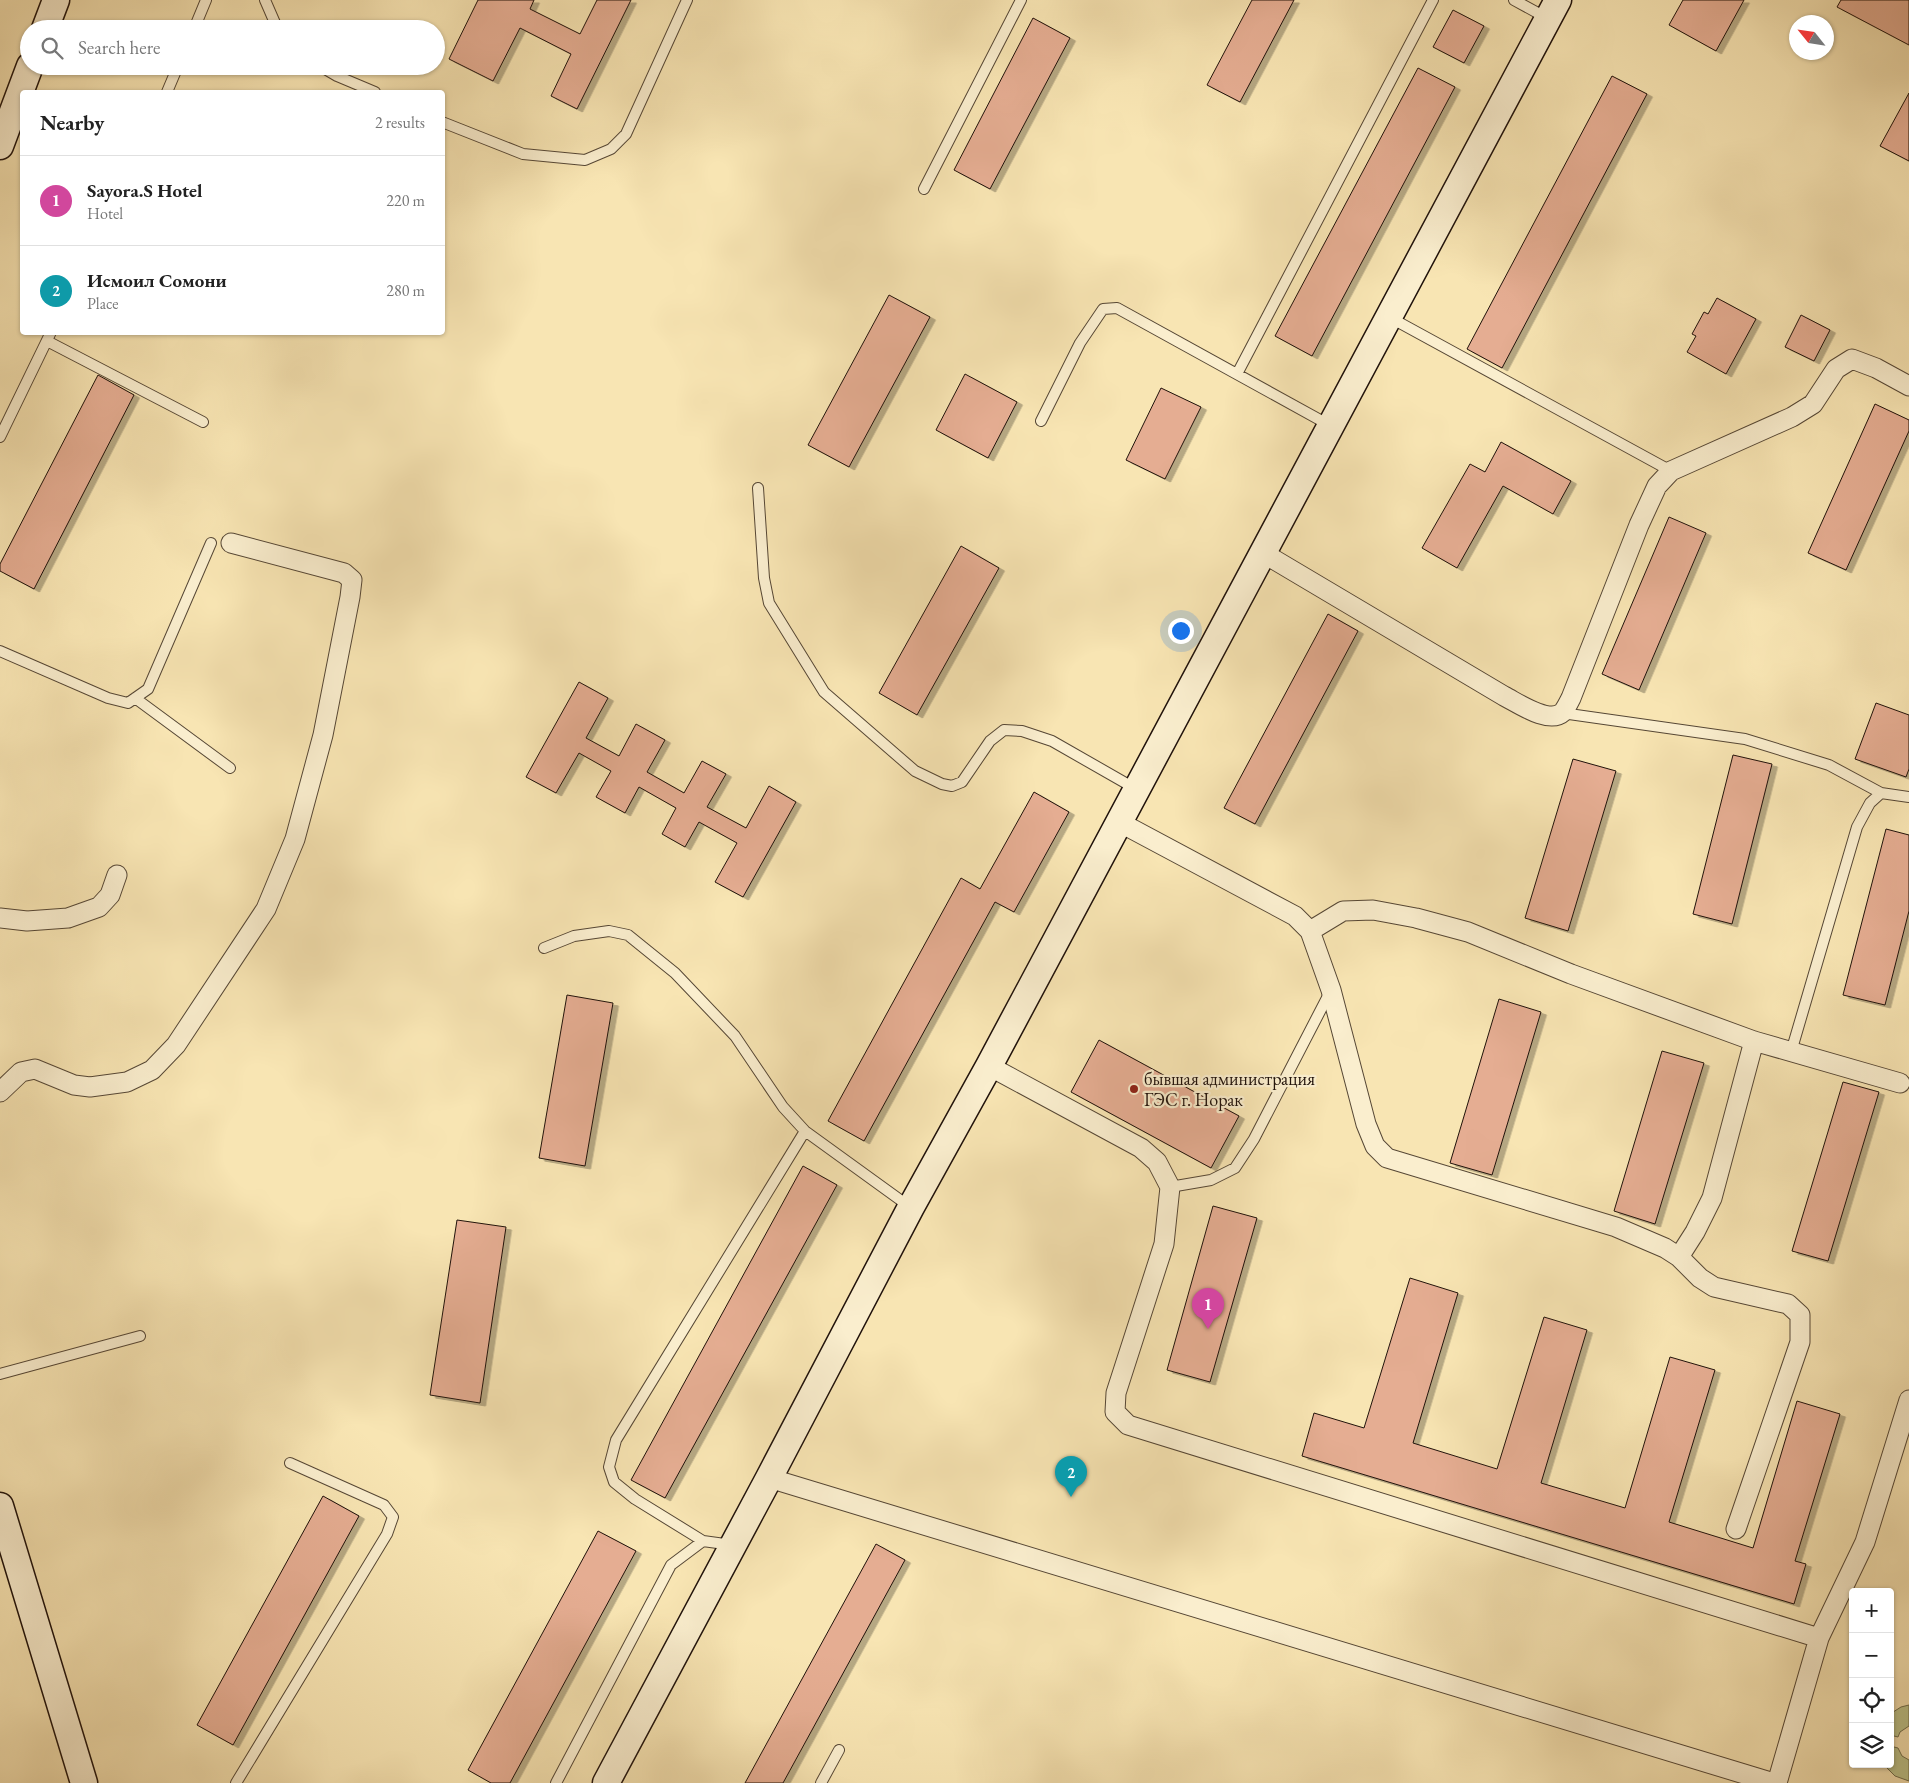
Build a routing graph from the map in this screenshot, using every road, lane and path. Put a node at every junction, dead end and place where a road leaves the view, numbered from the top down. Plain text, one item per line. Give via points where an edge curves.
1 (56, 0) edge
2 (206, 0) edge
3 (265, 0) edge
4 (687, 0) edge
5 (1021, 0) edge
6 (1433, 0) edge
7 (1514, 0) edge
8 (1553, 9) edge
9 (48, 20) edge
10 (198, 20) edge
11 (274, 20) edge
12 (27, 75) edge
13 (174, 75) edge
14 (335, 75) edge
15 (21, 90) edge
16 (168, 90) edge
17 (370, 90) edge
18 (20, 93) edge
19 (445, 123) edge
20 (0, 146) edge
21 (924, 189) dead end
22 (1389, 317) junction
23 (49, 337) edge
24 (1237, 374) junction
25 (1909, 386) edge
26 (1041, 421) dead end
27 (204, 422) dead end
28 (1331, 426) junction
29 (0, 437) edge
30 (1671, 472) junction
31 (758, 488) dead end
32 (212, 543) dead end
33 (232, 543) dead end
34 (1262, 554) junction
35 (0, 651) edge
36 (135, 698) junction
37 (1562, 713) junction
38 (230, 768) dead end
39 (1136, 790) junction
40 (1881, 793) junction
41 (1909, 797) edge
42 (1119, 822) junction
43 (117, 875) dead end
44 (0, 918) edge
45 (1310, 931) junction
46 (544, 948) dead end
47 (1331, 990) junction
48 (1754, 1041) junction
49 (1791, 1052) junction
50 (989, 1066) junction
51 (1900, 1083) dead end
52 (0, 1092) edge
53 (805, 1131) junction
54 (1170, 1187) junction
55 (911, 1207) junction
56 (1679, 1257) junction
57 (140, 1336) dead end
58 (0, 1374) edge
59 (1909, 1400) edge
60 (290, 1463) dead end
61 (769, 1478) junction
62 (0, 1506) edge
63 (1736, 1529) dead end
64 (703, 1541) junction
65 (733, 1546) junction
66 (1819, 1638) junction
67 (839, 1750) dead end
68 (84, 1783) edge
69 (236, 1783) edge
70 (556, 1783) edge
71 (606, 1783) edge
72 (821, 1783) edge
73 (1776, 1783) edge

1 - 9 main road
2 - 10 lane
3 - 11 lane
4 - 19 lane via 626,134 611,149 585,160 523,154
5 - 21 lane
6 - 24 lane
7 - 8 lane
8 - 22 main road
12 - 15 main road
13 - 16 lane
14 - 17 lane
18 - 20 main road
22 - 28 main road
22 - 30 lane
23 - 27 lane
23 - 29 lane
24 - 26 lane via 1117,308 1103,309 1080,343
24 - 28 lane
25 - 30 street via 1852,359 1836,369 1813,404 1792,417
28 - 34 main road
30 - 37 street via 1657,486 1639,524 1571,698
31 - 39 lane via 764,578 769,603 824,692 915,771 952,786 962,782 990,741 1004,730 1022,731 1052,741
32 - 36 lane via 148,689
33 - 52 street via 344,573 352,580 323,735 296,839 266,909 176,1046 152,1070 126,1082 90,1087 74,1085 35,1069 21,1072
34 - 37 street via 1532,711 1550,717
34 - 39 main road
35 - 36 lane via 108,698 128,702
36 - 38 lane
37 - 40 lane via 1745,740 1829,765
39 - 42 main road
40 - 41 lane
40 - 49 lane via 1870,802 1857,827
42 - 45 street via 1295,916
42 - 50 main road
43 - 44 street via 110,895 99,907 68,918 27,921
45 - 47 street
45 - 48 street via 1343,911 1373,910 1416,918 1468,932 1571,974
46 - 53 lane via 574,936 609,930 628,936 675,973 735,1036 783,1107
47 - 54 lane via 1235,1168 1211,1180
47 - 56 street via 1366,1124 1375,1146 1387,1158 1616,1227
48 - 49 street
48 - 56 street via 1712,1198
49 - 51 street
50 - 54 street via 1141,1148 1157,1162
50 - 55 main road
53 - 55 lane
53 - 64 lane via 616,1440 609,1467 614,1482 635,1499
54 - 66 street via 1164,1244 1116,1393 1115,1412 1128,1425
55 - 61 main road
56 - 63 street via 1714,1287 1788,1304 1800,1315 1800,1342
57 - 58 lane
59 - 66 street via 1865,1542
60 - 69 lane via 384,1505 393,1517 379,1549
61 - 65 main road
61 - 73 street
62 - 68 main road
64 - 65 lane
64 - 70 lane via 671,1566
65 - 71 main road
66 - 73 street
67 - 72 lane

